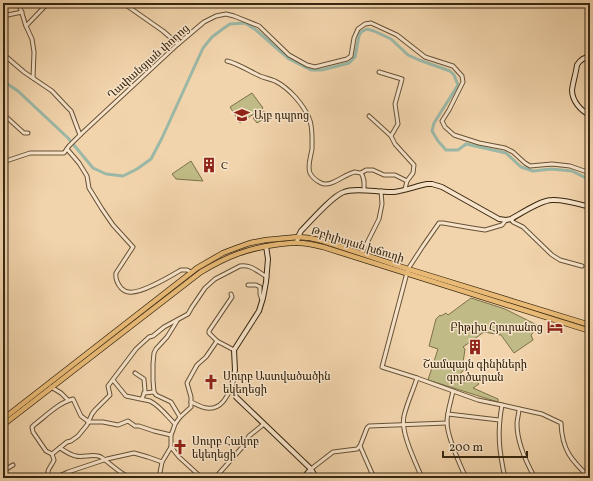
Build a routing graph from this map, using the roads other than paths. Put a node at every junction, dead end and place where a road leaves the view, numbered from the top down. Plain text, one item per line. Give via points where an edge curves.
1 (18, 3) edge
2 (48, 3) edge
3 (123, 3) edge
4 (22, 12) junction
5 (3, 16) edge
6 (26, 26) junction
7 (178, 44) junction
8 (3, 54) edge
9 (590, 57) edge
10 (227, 60) dead end
11 (379, 72) dead end
12 (33, 78) junction
13 (3, 114) edge
14 (590, 115) edge
15 (370, 116) dead end
16 (28, 133) dead end
17 (80, 135) junction
18 (391, 136) junction
19 (68, 148) junction
20 (3, 162) edge
21 (361, 173) junction
22 (590, 173) edge
23 (407, 181) junction
24 (405, 189) junction
25 (364, 190) junction
26 (381, 191) junction
27 (590, 207) edge
28 (512, 219) junction
29 (506, 220) junction
30 (297, 240) junction
31 (266, 246) junction
32 (362, 253) junction
33 (582, 266) dead end
34 (408, 271) junction
35 (191, 272) junction
36 (267, 277) junction
37 (248, 285) dead end
38 (231, 294) dead end
39 (262, 300) junction
40 (177, 321) junction
41 (590, 326) edge
42 (590, 331) edge
43 (217, 341) junction
44 (234, 350) junction
45 (87, 357) junction
46 (135, 374) dead end
47 (417, 378) junction
48 (113, 380) junction
49 (232, 386) junction
50 (51, 387) junction
51 (453, 391) junction
52 (154, 392) junction
53 (40, 393) junction
54 (144, 393) junction
55 (142, 399) junction
56 (68, 400) junction
57 (191, 402) junction
58 (502, 405) junction
59 (519, 409) junction
60 (448, 414) junction
61 (180, 417) junction
62 (3, 419) edge
63 (500, 420) junction
64 (89, 422) junction
65 (3, 424) edge
66 (175, 424) junction
67 (264, 424) junction
68 (447, 424) junction
69 (403, 425) junction
70 (171, 435) junction
71 (360, 446) junction
72 (171, 447) junction
73 (60, 448) junction
74 (52, 454) junction
75 (104, 460) junction
76 (162, 462) junction
77 (13, 465) dead end
78 (311, 469) junction
79 (3, 471) edge
80 (122, 474) junction
81 (48, 477) edge
82 (44, 478) edge
83 (118, 478) edge
84 (131, 478) edge
85 (159, 478) edge
86 (202, 478) edge
87 (215, 478) edge
88 (303, 478) edge
89 (316, 478) edge
90 (374, 478) edge
91 (422, 478) edge
92 (466, 478) edge
93 (505, 478) edge
94 (535, 478) edge
95 (590, 478) edge

1 - 4 street
2 - 6 street
3 - 7 street via 163,30
4 - 5 street
4 - 6 street
6 - 12 street via 34,52
7 - 17 street, Ղափանցյան փողոց
7 - 22 street, Ղափանցյան փողոց via 204,22 226,14 259,26 289,55 315,67 351,56 358,29 371,23 397,35 425,56 454,66 462,76 464,82 442,121 454,135 505,148 530,166 570,166
8 - 12 street
9 - 14 street via 584,58 577,65 572,91 576,103
10 - 21 street via 281,84 299,102 310,119 312,142 309,164 314,179 323,184 330,184 355,172
11 - 18 street via 402,79 395,104 398,124
12 - 17 street via 52,91 71,111
13 - 16 street via 24,133
15 - 18 street
17 - 19 street, Ղափանցյան փողոց
18 - 23 street via 414,165 413,173
19 - 20 street via 64,153 30,153
19 - 35 street via 87,176 89,188 102,209 133,247 115,278 123,290 143,290 181,270
21 - 23 street via 373,170 384,175 395,175
21 - 25 street via 364,177
23 - 24 street
24 - 26 street via 394,192
24 - 29 street via 427,184 438,185 499,219
25 - 26 street
25 - 30 street via 348,190 338,195 301,231
26 - 32 street via 382,204 378,219
27 - 28 street via 560,200 544,201
28 - 29 street
28 - 33 street via 552,255
29 - 34 street via 502,225 485,230 439,223
30 - 31 main road, Թբիլիսյան խճուղի
30 - 32 main road, Թբիլիսյան խճուղի via 323,241
30 - 34 main road, Թբիլիսյան խճուղի
30 - 35 main road, Թբիլիսյան խճուղի via 250,243 223,253
31 - 36 street
31 - 45 main road, Թբիլիսյան խճուղի via 226,258 201,272
32 - 34 main road, Թբիլիսյան խճուղի
34 - 41 main road, Թբիլիսյան խճուղի
34 - 42 main road, Թբիլիսյան խճուղի
34 - 47 street via 382,367
35 - 45 main road, Թբիլիսյան խճուղի
36 - 39 street
36 - 40 street via 252,267 240,266 205,288 188,314
37 - 39 street via 260,287
38 - 43 street via 232,297 209,331
39 - 44 street
40 - 48 street via 149,337 136,349
40 - 52 street via 154,353
43 - 44 street
43 - 57 street via 187,382
44 - 49 street via 235,370
45 - 50 main road, Թբիլիսյան խճուղի
45 - 53 main road, Թբիլիսյան խճուղի
46 - 54 street via 144,379
47 - 51 street
47 - 69 street
48 - 55 street via 126,396
48 - 64 street via 108,386 110,396 95,410
49 - 57 street via 224,401 215,407 207,408
49 - 67 street via 236,397
50 - 53 main road, Թբիլիսյան խճուղի
50 - 56 street
51 - 58 street
51 - 60 street
52 - 54 street
52 - 61 street via 171,402
53 - 62 main road, Թբիլիսյան խճուղի
53 - 65 main road, Թբիլիսյան խճուղի
54 - 55 street
55 - 66 street via 159,406
56 - 64 street via 73,399 81,416
56 - 74 street via 32,427 46,451
57 - 61 street via 190,409
58 - 59 street
58 - 63 street
59 - 94 street via 519,438 527,464
59 - 95 street via 542,414 561,423 564,445 569,455
60 - 63 street
60 - 68 street
61 - 66 street
63 - 93 street via 499,445
64 - 70 street via 118,425 128,421 136,426
64 - 73 street via 78,436
66 - 70 street
67 - 78 street
67 - 87 street via 249,436
68 - 69 street
68 - 92 street
69 - 71 street via 369,426
69 - 91 street
70 - 72 street
71 - 78 street via 356,450 332,452
71 - 90 street
72 - 76 street
72 - 86 street
73 - 74 street
73 - 75 street via 73,456 99,456
74 - 81 street via 54,460 48,470
75 - 76 street via 134,453
75 - 80 street
75 - 81 street via 59,476
76 - 85 street
77 - 79 street
78 - 88 street
78 - 89 street
80 - 83 street
80 - 84 street
81 - 82 street

